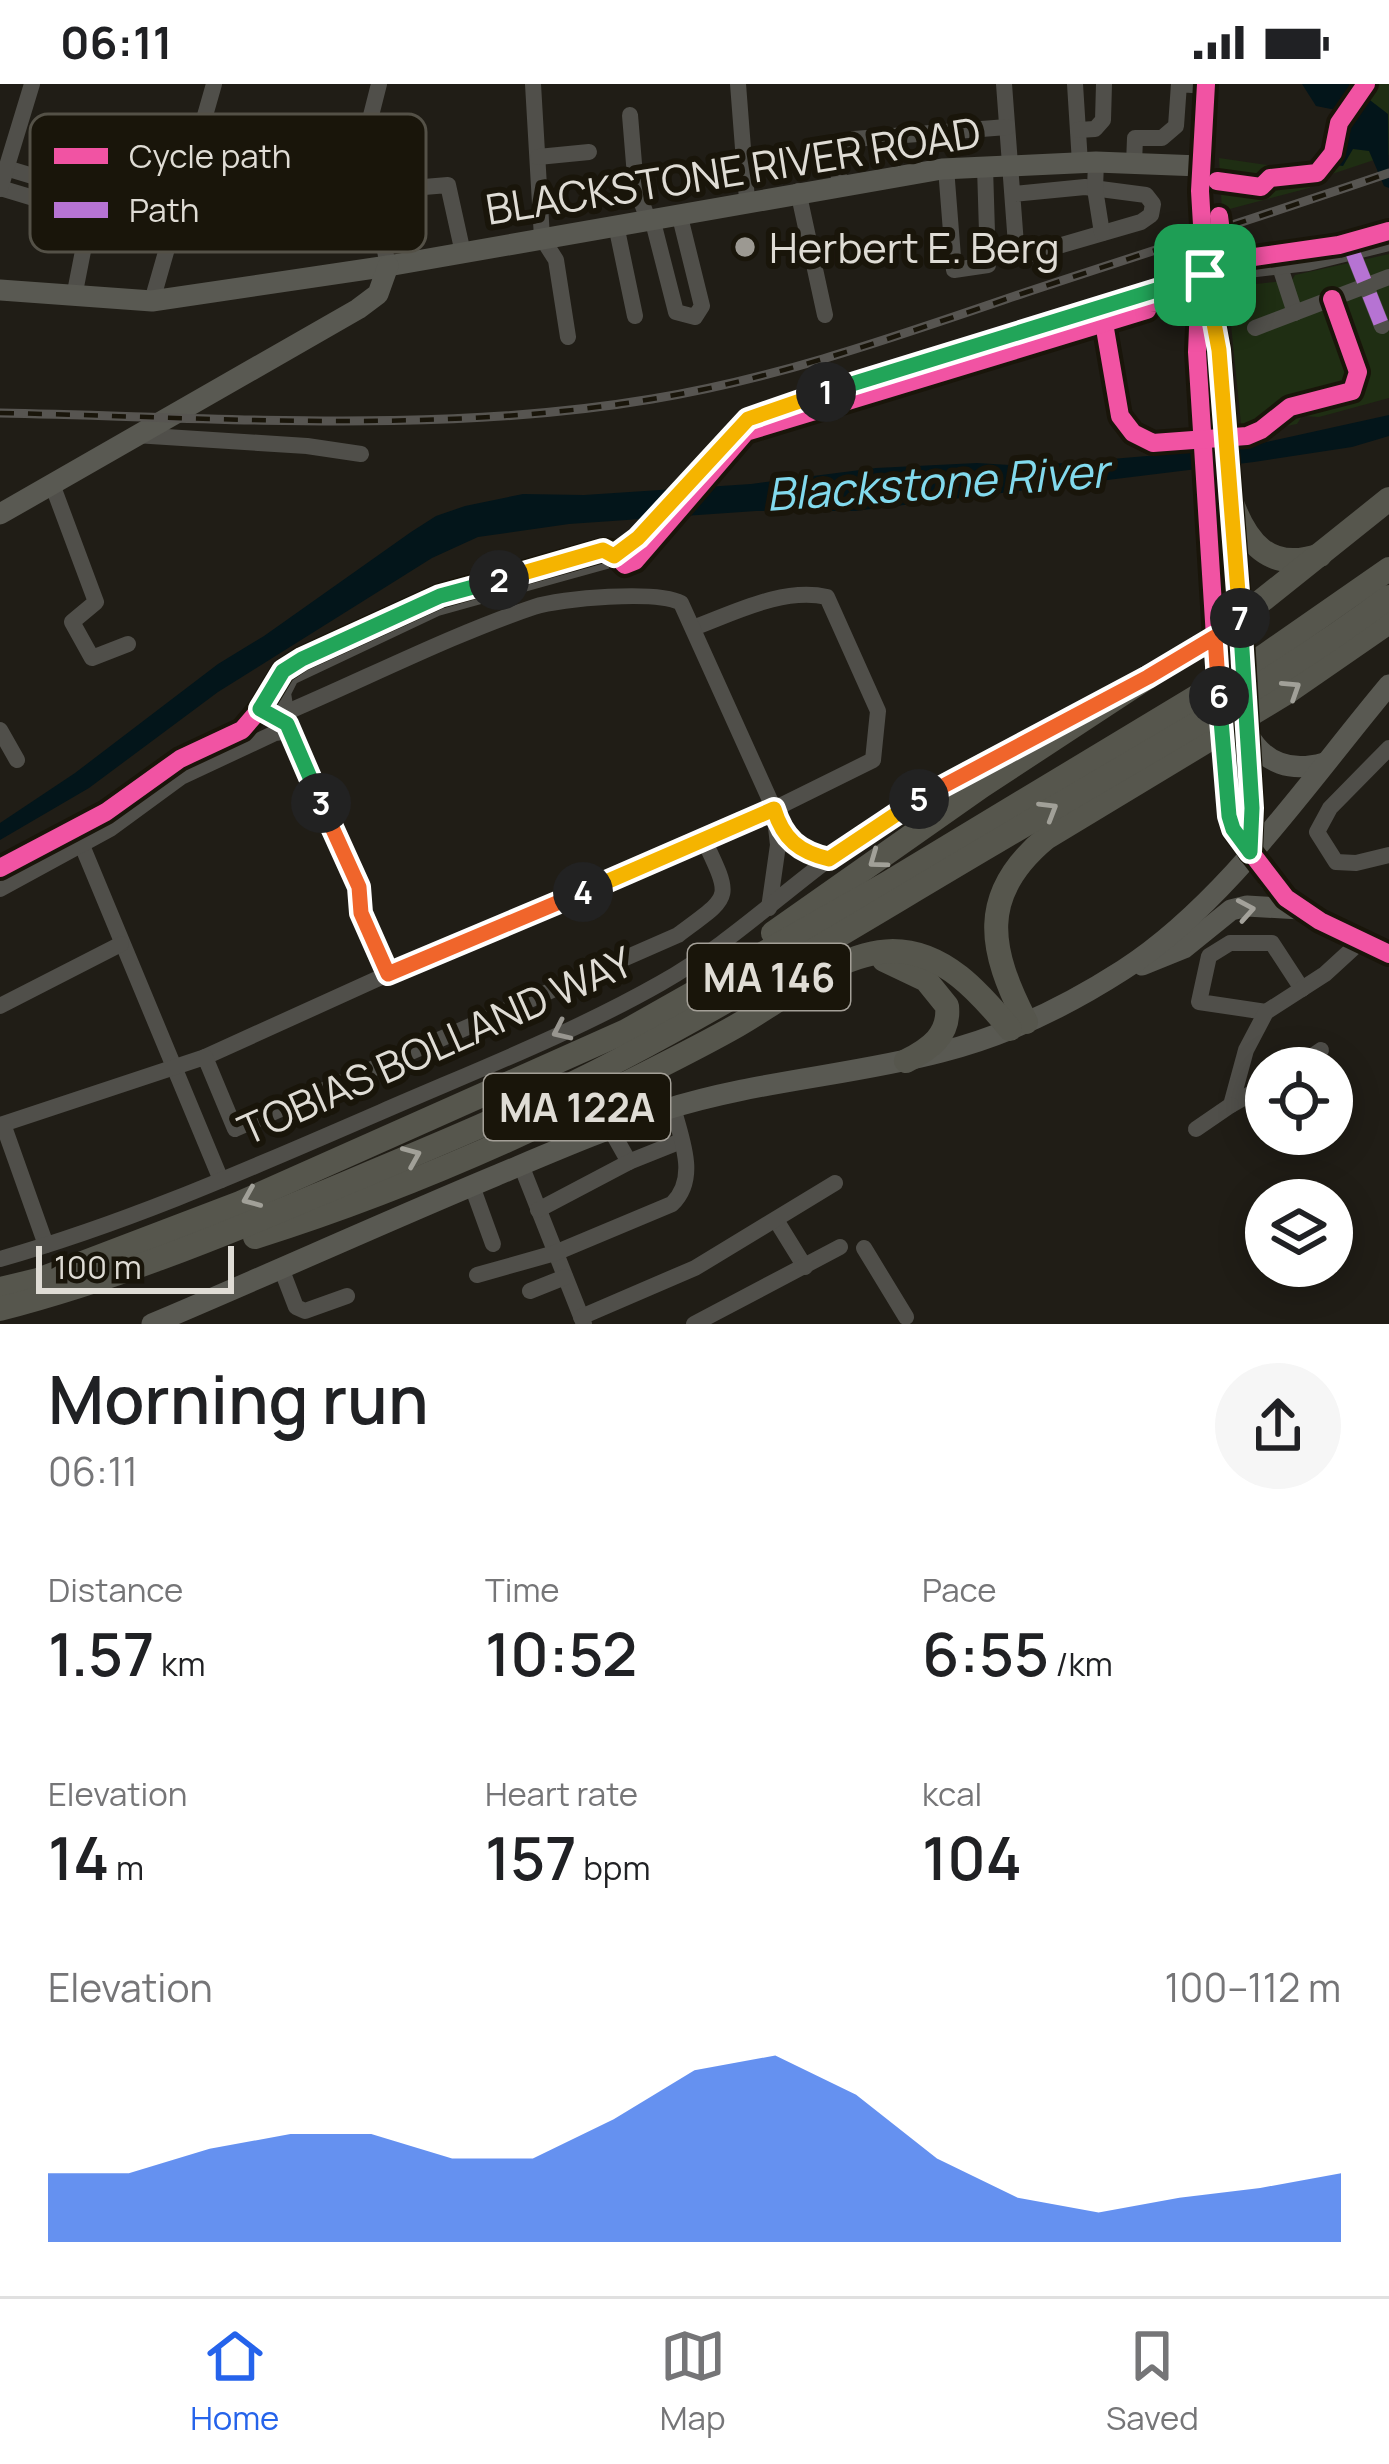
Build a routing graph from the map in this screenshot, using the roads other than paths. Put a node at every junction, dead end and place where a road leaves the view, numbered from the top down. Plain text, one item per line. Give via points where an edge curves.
1 (32, 84) edge
2 (214, 84) edge
3 (379, 84) edge
4 (533, 84) edge
5 (738, 84) edge
6 (1004, 84) edge
7 (1075, 84) edge
8 (1104, 84) edge
9 (1206, 85) edge
10 (205, 114) edge
11 (371, 114) edge
12 (630, 115) dead end
13 (1078, 126) junction
14 (1006, 127) junction
15 (590, 152) dead end
16 (538, 157) junction
17 (1088, 162) junction
18 (1135, 164) junction
19 (1011, 166) junction
20 (1200, 166) junction
21 (985, 167) junction
22 (6, 168) junction
23 (946, 168) junction
24 (838, 173) junction
25 (30, 175) edge
26 (426, 187) edge
27 (0, 188) edge
28 (1095, 189) junction
29 (798, 191) junction
30 (1013, 194) junction
31 (30, 197) edge
32 (747, 200) junction
33 (680, 213) junction
34 (650, 218) junction
35 (616, 224) junction
36 (1102, 233) junction
37 (542, 238) junction
38 (1389, 243) edge
39 (83, 252) edge
40 (166, 252) edge
41 (385, 252) edge
42 (463, 253) junction
43 (1353, 253) junction
44 (388, 266) junction
45 (1280, 268) junction
46 (1205, 275) junction
47 (1389, 277) edge
48 (1366, 286) junction
49 (0, 290) edge
50 (74, 297) junction
51 (152, 302) junction
52 (1294, 313) junction
53 (825, 315) dead end
54 (635, 316) dead end
55 (1382, 326) dead end
56 (1255, 328) dead end
57 (568, 337) dead end
58 (134, 435) junction
59 (361, 454) dead end
60 (52, 484) junction
61 (1219, 498) junction
62 (1389, 500) edge
63 (0, 514) edge
64 (1322, 554) junction
65 (1389, 569) edge
66 (1389, 597) edge
67 (1389, 622) edge
68 (693, 628) junction
69 (1241, 628) junction
70 (1215, 643) junction
71 (128, 644) dead end
72 (1148, 677) junction
73 (1387, 690) edge
74 (287, 722) junction
75 (0, 730) edge
76 (1247, 734) junction
77 (1389, 748) edge
78 (17, 760) dead end
79 (1324, 763) junction
80 (776, 816) junction
81 (704, 840) junction
82 (81, 844) junction
83 (1250, 852) junction
84 (1389, 855) edge
85 (829, 859) junction
86 (0, 889) edge
87 (769, 908) junction
88 (1300, 909) junction
89 (1361, 941) junction
90 (122, 944) junction
91 (1389, 954) edge
92 (865, 955) junction
93 (1124, 969) junction
94 (388, 974) junction
95 (1302, 988) junction
96 (0, 1006) edge
97 (1265, 1012) junction
98 (1018, 1025) junction
99 (626, 1031) junction
100 (205, 1057) junction
101 (906, 1060) junction
102 (174, 1070) junction
103 (1245, 1097) edge
104 (1231, 1105) junction
105 (673, 1107) junction
106 (1, 1122) edge
107 (1196, 1129) dead end
108 (611, 1130) junction
109 (681, 1141) junction
110 (628, 1162) junction
111 (521, 1165) junction
112 (221, 1180) junction
113 (835, 1183) dead end
114 (472, 1186) junction
115 (538, 1210) junction
116 (776, 1220) junction
117 (493, 1244) dead end
118 (46, 1245) junction
119 (840, 1247) dead end
120 (865, 1248) dead end
121 (555, 1253) junction
122 (0, 1259) edge
123 (805, 1267) junction
124 (281, 1268) junction
125 (477, 1274) dead end
126 (565, 1277) junction
127 (109, 1278) junction
128 (0, 1289) edge
129 (530, 1292) dead end
130 (347, 1296) dead end
131 (0, 1310) edge
132 (907, 1317) dead end
133 (583, 1320) edge
134 (152, 1324) edge
135 (694, 1324) edge

1 - 22 street
2 - 10 street
3 - 11 street
4 - 16 street
5 - 32 street
6 - 14 street
7 - 13 street
8 - 13 street via 1102,121 1095,129
9 - 18 street via 1179,84 1176,126 1162,138 1135,138
9 - 20 main road
12 - 34 street via 636,188
13 - 17 street
14 - 19 street
14 - 24 street via 854,139 842,148
15 - 16 street
16 - 37 street
17 - 18 main road, BLACKSTONE RIVER ROAD
17 - 19 main road, BLACKSTONE RIVER ROAD
17 - 28 street
18 - 20 main road, BLACKSTONE RIVER ROAD
19 - 21 main road, BLACKSTONE RIVER ROAD
19 - 30 street
20 - 46 main road
21 - 23 main road, BLACKSTONE RIVER ROAD
21 - 23 street via 988,265 954,270
22 - 25 street
22 - 27 street
23 - 24 main road, BLACKSTONE RIVER ROAD
24 - 29 main road, BLACKSTONE RIVER ROAD
26 - 42 street via 448,185
27 - 31 street
28 - 30 street
28 - 36 street
28 - 36 street via 1146,195 1153,204 1141,222
29 - 32 main road, BLACKSTONE RIVER ROAD
29 - 53 street
30 - 36 street via 1017,258
32 - 33 main road, BLACKSTONE RIVER ROAD
33 - 34 main road, BLACKSTONE RIVER ROAD
33 - 34 street via 702,305 694,317 676,313
34 - 35 main road, BLACKSTONE RIVER ROAD
35 - 37 main road, BLACKSTONE RIVER ROAD
35 - 54 street
37 - 42 main road, BLACKSTONE RIVER ROAD
37 - 57 street via 556,260
38 - 43 street
39 - 50 street
40 - 51 street
41 - 44 street
42 - 44 main road, BLACKSTONE RIVER ROAD
43 - 45 street
43 - 48 street
44 - 51 main road, BLACKSTONE RIVER ROAD
44 - 58 main road via 378,294 358,309
45 - 46 street
45 - 52 street
46 - 61 main road via 1197,320
46 - 74 street via 748,419 606,561 437,608 299,672 286,683
47 - 48 street
48 - 52 street
48 - 55 street
49 - 50 main road, BLACKSTONE RIVER ROAD
50 - 51 main road, BLACKSTONE RIVER ROAD
52 - 56 street
58 - 59 street
58 - 60 main road
60 - 63 main road
60 - 71 street via 96,602 72,622 92,658
61 - 64 highway via 1258,548 1283,560
61 - 69 main road
61 - 70 main road
62 - 64 highway
64 - 69 highway
65 - 99 highway, MA 146 via 1279,646 906,872
127 -> 66 highway, MA 146 via 459,1136 617,1060 1081,791
98 -> 67 highway via 996,951 998,906 1017,865 1046,838
68 - 74 street via 681,602 661,595 538,605
68 - 80 street
68 - 80 street via 804,594 827,597 837,613 878,711 874,756 799,794
69 - 70 street, TOBIAS BOLLAND WAY / MA 122A
69 - 76 main road, bridge
70 - 72 street, TOBIAS BOLLAND WAY / MA 122A
70 - 83 main road, bridge via 1229,816
72 - 85 street, TOBIAS BOLLAND WAY via 941,786
72 -> 99 highway, MA 122A
73 - 79 main road
74 - 82 street via 181,777
74 - 94 street
75 - 78 street
76 - 79 main road via 1282,765
76 - 83 main road
77 - 84 street via 1317,832 1336,862
79 - 83 main road
80 - 81 street
80 - 85 street via 798,849
80 - 87 street
81 - 94 street
81 - 100 street via 724,893 678,935 236,1129
82 - 86 street
82 - 90 street
83 - 88 main road
83 - 93 main road via 1193,914
85 - 87 street, TOBIAS BOLLAND WAY
87 -> 112 street, TOBIAS BOLLAND WAY via 658,985
88 - 89 main road
93 -> 88 main road via 1184,948 1239,908
89 - 91 main road
89 - 95 street
90 - 96 street
90 - 102 street
92 - 98 highway via 900,952 937,963
92 - 101 highway via 917,974 947,1006 941,1036
92 - 127 highway, MA 122A via 476,1154 291,1225
93 - 98 main road
94 - 100 street
95 - 97 street
95 - 97 street via 1272,943 1230,943 1209,956 1199,1002
97 - 104 street
98 - 101 main road
99 -> 128 highway, MA 122A via 240,1203
100 - 102 street
101 - 105 main road
102 - 106 street
102 - 112 street
103 - 104 street
104 - 107 street
105 - 108 main road
105 - 109 street
106 - 118 street
108 - 110 street
108 - 111 main road
109 - 110 street
109 - 121 street via 688,1172 685,1192 672,1204
110 - 115 street
111 - 114 main road
111 - 115 street
112 - 118 street, TOBIAS BOLLAND WAY
113 - 116 street
114 - 117 street
114 - 124 main road
115 - 121 street
116 - 123 street
116 - 133 street
118 - 122 street, TOBIAS BOLLAND WAY
119 - 123 street
120 - 132 street
121 - 125 street
121 - 126 street
123 - 135 street
124 - 130 street via 305,1311
124 - 134 main road
126 - 129 street
126 - 133 street
127 - 131 highway, MA 122A

